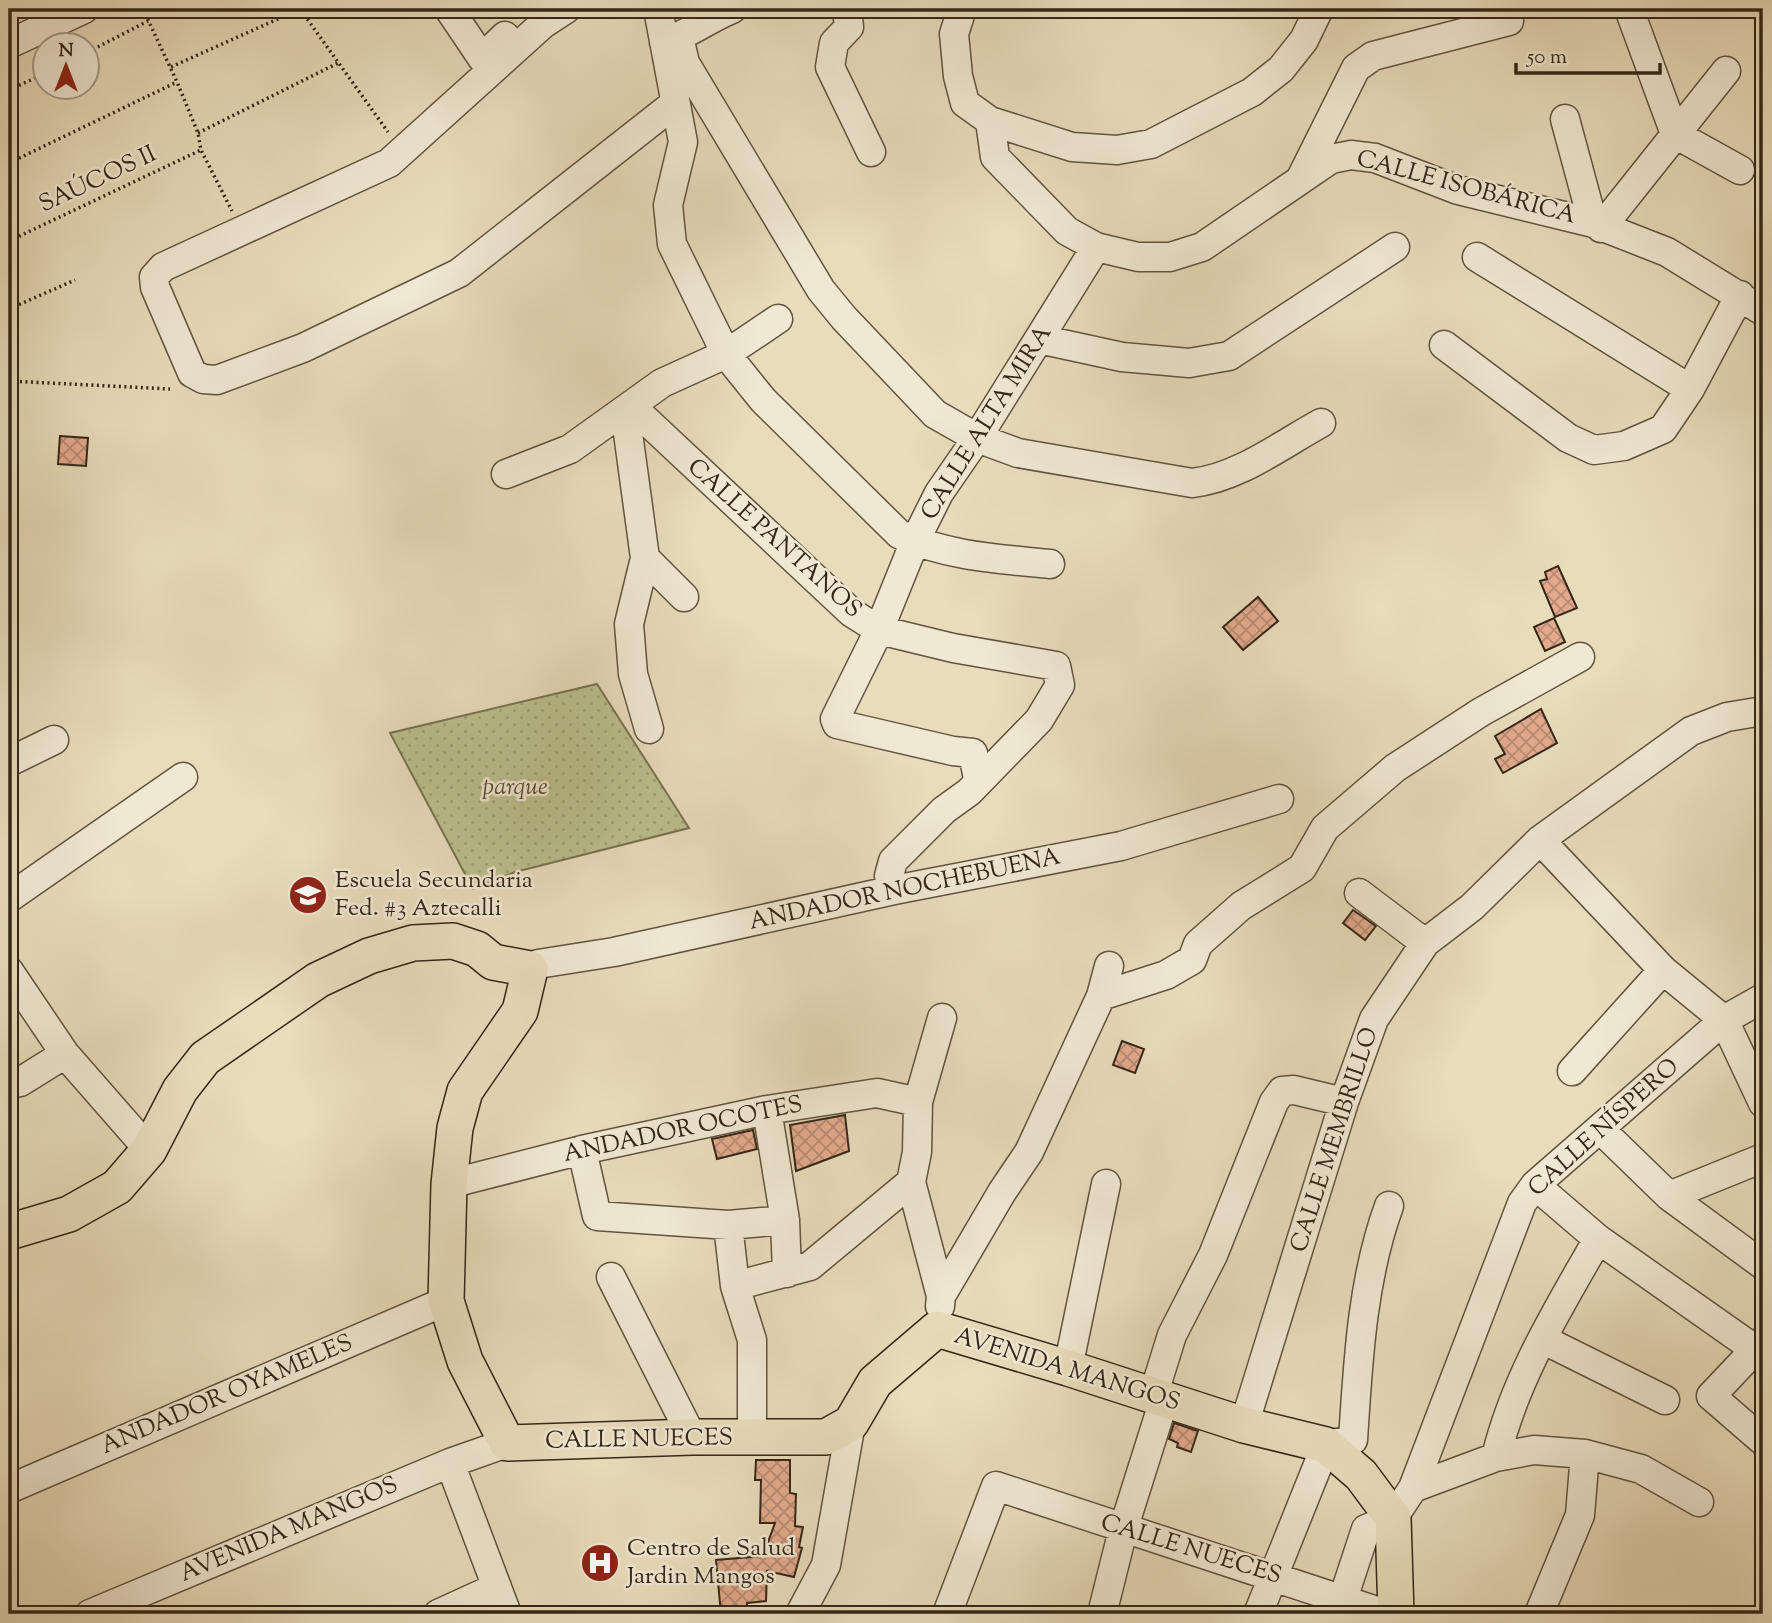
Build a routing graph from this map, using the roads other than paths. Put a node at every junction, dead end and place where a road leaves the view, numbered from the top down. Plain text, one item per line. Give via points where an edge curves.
1 (84, 9) edge
2 (449, 9) edge
3 (657, 9) edge
4 (732, 9) edge
5 (847, 9) edge
6 (962, 9) edge
7 (1319, 9) edge
8 (1629, 9) edge
9 (554, 16) edge
10 (1508, 21) dead end
11 (671, 39) junction
12 (9, 44) edge
13 (1726, 71) dead end
14 (674, 104) junction
15 (1565, 120) dead end
16 (990, 121) junction
17 (1675, 134) junction
18 (871, 152) dead end
19 (1740, 170) dead end
20 (1299, 181) junction
21 (1597, 225) junction
22 (1096, 247) junction
23 (1395, 247) dead end
24 (1477, 257) dead end
25 (1740, 295) junction
26 (1763, 311) edge
27 (778, 319) dead end
28 (1039, 339) junction
29 (1444, 345) dead end
30 (726, 354) junction
31 (1689, 389) junction
32 (629, 409) junction
33 (1321, 423) dead end
34 (977, 438) junction
35 (506, 474) dead end
36 (915, 541) junction
37 (645, 558) junction
38 (1051, 564) dead end
39 (684, 597) dead end
40 (879, 631) junction
41 (1580, 657) dead end
42 (1763, 711) edge
43 (649, 729) dead end
44 (54, 740) dead end
45 (9, 762) edge
46 (183, 777) dead end
47 (978, 779) junction
48 (1279, 799) dead end
49 (1540, 840) junction
50 (894, 890) junction
51 (1359, 893) dead end
52 (9, 898) edge
53 (1425, 943) junction
54 (1109, 966) dead end
55 (530, 969) junction
56 (1663, 970) junction
57 (13, 984) edge
58 (1101, 996) junction
59 (1763, 998) edge
60 (942, 1018) dead end
61 (1724, 1020) junction
62 (65, 1054) junction
63 (1572, 1071) dead end
64 (9, 1084) edge
65 (918, 1102) junction
66 (1344, 1102) junction
67 (1763, 1103) edge
68 (767, 1110) junction
69 (1601, 1130) junction
70 (149, 1150) junction
71 (582, 1150) junction
72 (1763, 1158) edge
73 (911, 1182) junction
74 (449, 1184) junction
75 (1106, 1184) dead end
76 (1535, 1185) junction
77 (1669, 1196) junction
78 (1389, 1206) dead end
79 (785, 1220) junction
80 (728, 1225) junction
81 (9, 1232) edge
82 (1598, 1239) junction
83 (1763, 1265) edge
84 (787, 1273) junction
85 (611, 1277) dead end
86 (735, 1286) junction
87 (446, 1301) junction
88 (939, 1313) junction
89 (1542, 1339) junction
90 (1761, 1348) edge
91 (1068, 1368) junction
92 (1159, 1398) junction
93 (1665, 1400) dead end
94 (851, 1423) junction
95 (1244, 1425) junction
96 (692, 1437) junction
97 (752, 1438) junction
98 (1763, 1441) edge
99 (507, 1443) junction
100 (1326, 1446) junction
101 (1585, 1454) junction
102 (1496, 1457) junction
103 (450, 1462) junction
104 (9, 1489) edge
105 (1413, 1489) junction
106 (1699, 1502) dead end
107 (1393, 1518) junction
108 (1123, 1530) junction
109 (1276, 1576) junction
110 (497, 1587) junction
111 (1340, 1607) edge
112 (90, 1614) edge
113 (438, 1614) edge
114 (507, 1614) edge
115 (800, 1614) edge
116 (947, 1614) edge
117 (1102, 1614) edge
118 (1258, 1614) edge
119 (1386, 1614) edge
120 (1396, 1614) edge
121 (1539, 1614) edge

1 - 12 street
2 - 9 street via 482,58 519,22
3 - 11 street
4 - 11 street
5 - 18 street via 849,27 834,43 830,67
6 - 16 street via 954,34 958,76 965,103
7 - 16 street via 1304,40 1281,69 1252,92 1151,144 1117,150 1072,147
8 - 17 street
9 - 14 street via 389,163 163,267 154,277 155,287 192,373 217,380 303,348 459,273
10 - 20 street via 1373,56 1356,68
11 - 14 street
11 - 34 street via 821,290 935,414
13 - 17 street
14 - 30 street via 683,142 668,205 671,244
15 - 21 street
16 - 22 street, CALLE ISOBÁRICA via 995,157 1067,230
17 - 19 street
17 - 21 street
20 - 21 street, CALLE ISOBÁRICA via 1331,159 1351,155 1375,158 1458,190
20 - 22 street, CALLE ISOBÁRICA via 1202,247 1170,257 1138,257
21 - 25 street, CALLE ISOBÁRICA via 1667,252
22 - 28 street, CALLE ALTA MIRA
23 - 28 street via 1229,356 1189,363 1122,357
24 - 31 street
25 - 26 street, CALLE ISOBÁRICA
25 - 31 street
27 - 30 street
28 - 34 street, CALLE ALTA MIRA
29 - 31 street via 1568,438 1594,450 1624,446 1663,429
30 - 32 street via 662,383
30 - 36 street via 773,410 899,534
32 - 35 street via 570,449
32 - 37 street
32 - 40 street, CALLE PANTANOS via 852,613
33 - 34 street via 1232,472 1192,483 1018,453
34 - 36 street, CALLE ALTA MIRA via 939,492
36 - 38 street via 984,558
36 - 40 street, CALLE ALTA MIRA
37 - 39 street
37 - 43 street via 629,624 633,674
40 - 47 street, CALLE ALTA MIRA via 835,719 837,724 973,753
40 - 47 street, CALLE PANTANOS via 1056,666 1060,685 1039,720
41 - 58 street via 1395,768 1325,828 1302,868 1241,906 1199,944 1192,960 1166,975
42 - 49 street, CALLE MEMBRILLO via 1727,717 1691,731
44 - 45 street
46 - 52 street
47 - 50 street via 893,861 889,876
48 - 50 street, ANDADOR NOCHEBUENA via 1121,846
49 - 53 street, CALLE MEMBRILLO via 1472,907
49 - 56 street
50 - 55 street, ANDADOR NOCHEBUENA
51 - 53 street
53 - 66 street, CALLE MEMBRILLO via 1374,1019
54 - 58 street
55 - 70 main road via 493,962 477,949 453,941 413,943 369,956 318,980 205,1058 180,1090
55 - 74 main road via 520,1011 465,1091 455,1128
56 - 61 street
56 - 63 street
57 - 62 street
58 - 88 street via 1030,1152 1002,1192
59 - 61 street, CALLE NÍSPERO
60 - 65 street
61 - 67 street
61 - 69 street, CALLE NÍSPERO
62 - 64 street
62 - 70 street
65 - 68 street, ANDADOR OCOTES via 877,1093
65 - 73 street
66 - 92 street via 1294,1090 1282,1091 1274,1102 1213,1255 1172,1335
66 - 95 street, CALLE MEMBRILLO
68 - 71 street, ANDADOR OCOTES
68 - 79 street
69 - 76 street, CALLE NÍSPERO
69 - 77 street
70 - 81 main road via 117,1187 69,1214
71 - 74 street, ANDADOR OCOTES
71 - 80 street via 597,1216
72 - 77 street
73 - 84 street via 810,1266
73 - 88 street
74 - 87 main road
75 - 91 street
76 - 82 street
76 - 105 street, CALLE NÍSPERO via 1522,1203
77 - 83 street
78 - 100 street via 1373,1248 1353,1440
79 - 80 street
79 - 84 street
80 - 86 street
82 - 89 street
82 - 90 street
84 - 86 street
85 - 96 street
86 - 97 street via 752,1340
87 - 99 main road via 465,1361
87 - 104 street, ANDADOR OYAMELES
88 - 91 main road, AVENIDA MANGOS
88 - 94 main road, AVENIDA MANGOS via 875,1382
89 - 93 street
89 - 102 street via 1506,1415
90 - 98 street via 1711,1396
91 - 92 main road, AVENIDA MANGOS
92 - 95 main road, AVENIDA MANGOS
92 - 108 street
94 - 97 main road, CALLE NUECES via 826,1437
94 - 115 street, AVENIDA MANGOS via 826,1565
95 - 100 main road, AVENIDA MANGOS
96 - 97 main road, CALLE NUECES
96 - 99 main road, CALLE NUECES
99 - 103 street, AVENIDA MANGOS
100 - 107 main road, AVENIDA MANGOS via 1361,1475
100 - 109 street
101 - 102 street via 1534,1450
101 - 106 street via 1641,1469
101 - 121 street via 1580,1515
102 - 105 street
103 - 110 street
103 - 112 street, AVENIDA MANGOS
105 - 107 street, CALLE NÍSPERO
107 - 111 street via 1366,1529
107 - 120 main road
108 - 109 street, CALLE NUECES
108 - 116 street, CALLE NUECES via 996,1486
108 - 117 street
109 - 111 street, CALLE NUECES
109 - 118 street
110 - 113 street
110 - 114 street
111 - 119 street, CALLE NUECES

